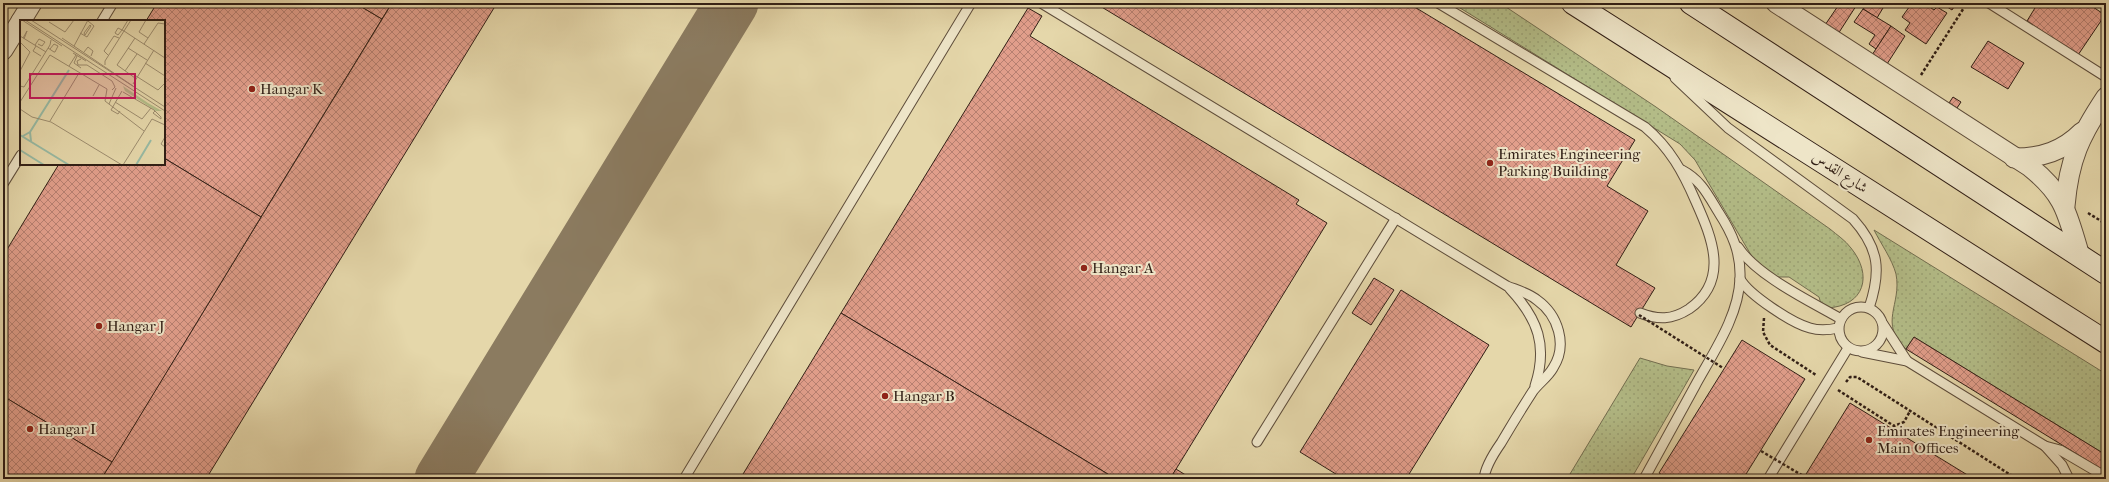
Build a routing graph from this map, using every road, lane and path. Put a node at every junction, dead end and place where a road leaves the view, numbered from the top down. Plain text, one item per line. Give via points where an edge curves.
1 (32, 3) edge
2 (113, 3) edge
3 (971, 3) edge
4 (1041, 3) edge
5 (1438, 3) edge
6 (1573, 3) edge
7 (1691, 3) edge
8 (1776, 3) edge
9 (1967, 3) edge
10 (1988, 3) edge
11 (22, 20) edge
12 (103, 20) edge
13 (20, 23) edge
14 (1646, 49) junction
15 (3, 50) edge
16 (2106, 77) edge
17 (1910, 90) junction
18 (2106, 97) edge
19 (2085, 129) junction
20 (20, 157) edge
21 (2014, 158) junction
22 (1682, 170) junction
23 (3, 184) edge
24 (2065, 206) junction
25 (1396, 218) junction
26 (1734, 240) junction
27 (2080, 256) junction
28 (2106, 273) edge
29 (1740, 279) junction
30 (1507, 286) junction
31 (1868, 308) junction
32 (1639, 314) joint
33 (1882, 323) junction
34 (1839, 324) junction
35 (2106, 342) edge
36 (1848, 348) junction
37 (1862, 352) junction
38 (1907, 361) junction
39 (1724, 368) dead end
40 (1534, 390) junction
41 (1840, 391) dead end
42 (1257, 442) dead end
43 (2045, 446) junction
44 (1761, 451) dead end
45 (1805, 477) dead end
46 (2106, 477) edge
47 (684, 479) edge
48 (1484, 479) edge
49 (1644, 479) edge
50 (1768, 479) edge
51 (2017, 479) edge
52 (2069, 479) edge

1 - 11 street
2 - 12 lane
3 - 47 lane
4 - 25 lane
5 - 22 lane via 1645,127 1664,145
6 - 14 main road, شارع القدس
7 - 27 main road
8 - 17 street
9 - 17 path
10 - 16 lane
13 - 15 street
14 - 31 lane via 1728,128 1854,219 1872,245 1877,268 1874,292
14 - 35 main road, شارع القدس
17 - 21 street
18 - 19 street
19 - 21 street via 2060,149 2038,156
19 - 24 street via 2071,166
20 - 23 lane
21 - 24 street via 2044,178
22 - 26 lane via 1697,179
22 - 32 lane via 1712,238 1715,256 1713,274 1706,291 1694,305 1679,316 1666,319
24 - 27 street
25 - 30 lane
25 - 42 lane
26 - 29 lane
26 - 34 lane via 1745,257 1760,270
27 - 28 main road
29 - 34 lane via 1753,295 1803,326 1820,330
29 - 49 lane via 1737,298 1720,340
30 - 40 lane via 1524,304 1540,336 1542,354
30 - 40 lane via 1536,299 1546,307 1559,329 1559,355 1554,367
31 - 33 lane via 1875,312
31 - 34 lane via 1853,309
32 - 39 path, bridge
33 - 37 lane via 1881,339 1870,350
33 - 38 lane
34 - 36 lane via 1843,343
36 - 37 lane
36 - 50 lane
37 - 38 lane
38 - 43 lane
40 - 48 lane via 1494,453
41 - 51 path via 1850,377 1857,377
43 - 46 lane via 2060,450
43 - 52 lane via 2062,465
44 - 45 path, bridge

